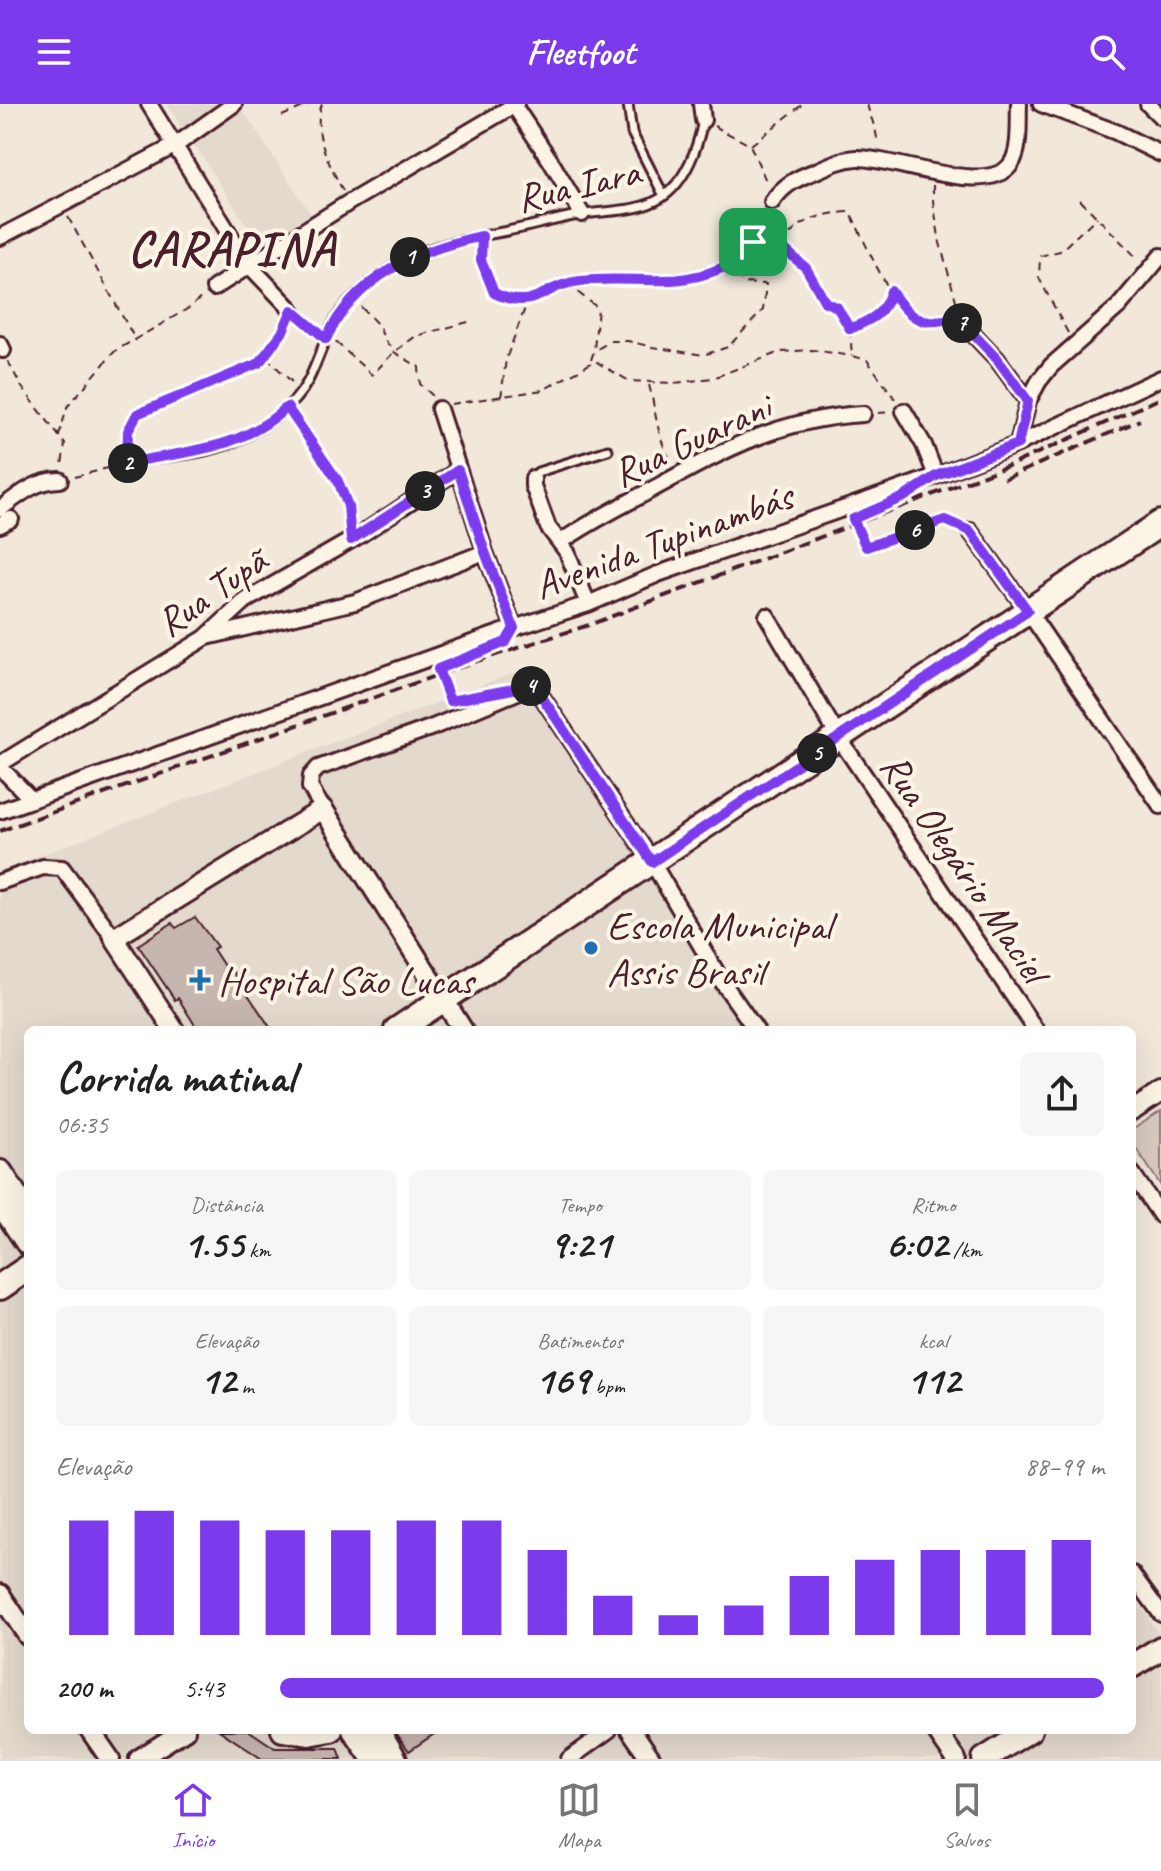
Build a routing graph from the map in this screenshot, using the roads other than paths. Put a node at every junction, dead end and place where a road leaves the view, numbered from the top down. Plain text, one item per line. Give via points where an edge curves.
1 (149, 104) edge
2 (234, 104) edge
3 (514, 104) edge
4 (628, 104) edge
5 (701, 104) edge
6 (1019, 104) edge
7 (1041, 104) edge
8 (1148, 104) edge
9 (1161, 117) edge
10 (703, 120) joint
11 (176, 145) junction
12 (1161, 154) edge
13 (664, 196) junction
14 (773, 201) road end
15 (582, 214) junction
16 (0, 237) edge
17 (1161, 256) edge
18 (248, 264) junction
19 (214, 288) road end
20 (292, 310) road end
21 (957, 317) road end
22 (1161, 378) edge
23 (1028, 401) junction
24 (439, 409) road end
25 (904, 411) road end
26 (863, 414) road end
27 (1018, 444) junction
28 (608, 450) dead end
29 (127, 463) road end
30 (458, 470) junction
31 (936, 476) junction
32 (533, 478) joint
33 (60, 480) road end
34 (4, 518) edge
35 (1161, 523) edge
36 (970, 531) road end
37 (561, 542) junction
38 (485, 552) junction
39 (588, 604) junction
40 (1028, 611) junction
41 (767, 616) dead end
42 (514, 628) junction
43 (205, 638) junction
44 (839, 738) junction
45 (0, 765) edge
46 (32, 800) junction
47 (1161, 806) edge
48 (323, 809) junction
49 (0, 811) edge
50 (652, 862) junction
51 (0, 882) edge
52 (114, 938) junction
53 (443, 999) junction
54 (171, 1026) edge
55 (403, 1026) edge
56 (460, 1026) edge
57 (753, 1026) edge
58 (1033, 1026) edge
59 (1161, 1092) edge
60 (1136, 1108) edge
61 (0, 1173) edge
62 (1136, 1179) edge
63 (0, 1200) edge
64 (24, 1209) edge
65 (1161, 1216) edge
66 (24, 1236) edge
67 (24, 1271) edge
68 (0, 1287) edge
69 (1136, 1580) edge
70 (0, 1594) edge
71 (1161, 1614) edge
72 (24, 1630) edge
73 (1161, 1648) edge
74 (1136, 1664) edge
75 (93, 1734) edge
76 (179, 1734) edge
77 (357, 1734) edge
78 (380, 1734) edge
79 (603, 1734) edge
80 (634, 1734) edge
81 (939, 1734) edge
82 (1024, 1734) edge
83 (110, 1759) edge
84 (139, 1759) edge
85 (374, 1759) edge
86 (395, 1759) edge
87 (569, 1759) edge
88 (651, 1759) edge
89 (956, 1759) edge
90 (984, 1759) edge

1 - 11 street
2 - 11 street
3 - 15 street
3 - 18 street
4 - 13 lane via 632,133
5 - 10 street
6 - 14 street via 1016,151 1002,172 969,179 871,159 840,161 797,178
7 - 12 street
8 - 9 street
10 - 13 lane, Rua Iara via 690,160
11 - 16 street
11 - 18 street
13 - 15 lane, Rua Iara via 633,208
15 - 29 lane, Rua Iara via 410,257 353,299 336,319 307,384 261,427 232,443
17 - 23 street via 1119,306 1051,366
18 - 19 street
18 - 20 street
21 - 23 street
22 - 27 street, Avenida Tupinambás
23 - 27 street
24 - 30 street
25 - 31 street
26 - 37 street, Rua Guarani via 822,418 745,440
27 - 31 street, Avenida Tupinambás
28 - 32 lane
30 - 38 street
30 - 43 street, Rua Tupã via 245,601
31 - 39 street, Avenida Tupinambás
32 - 37 street via 548,527
33 - 34 street via 31,487
35 - 40 main road
36 - 40 street
37 - 39 street
38 - 42 street
38 - 43 street via 355,602
39 - 42 street, Avenida Tupinambás
40 - 44 main road
40 - 47 street
41 - 44 street, Rua Olegário Maciel
42 - 46 street, Avenida Tupinambás
43 - 45 street, Rua Tupã
44 - 50 main road
44 - 58 street, Rua Olegário Maciel
45 - 46 street
46 - 49 street, Avenida Tupinambás
48 - 50 street via 310,781 318,768 534,685
48 - 52 street
48 - 53 street
50 - 53 main road
50 - 57 street
51 - 52 street via 56,865 66,871
52 - 54 street
53 - 55 main road
53 - 56 street
59 - 60 street
61 - 64 main road
62 - 65 street
63 - 66 main road
67 - 68 main road
69 - 71 street
70 - 72 street
73 - 74 main road
75 - 83 street
76 - 84 street
77 - 85 main road
78 - 86 main road
79 - 87 street
80 - 88 street
81 - 89 street
82 - 90 main road

